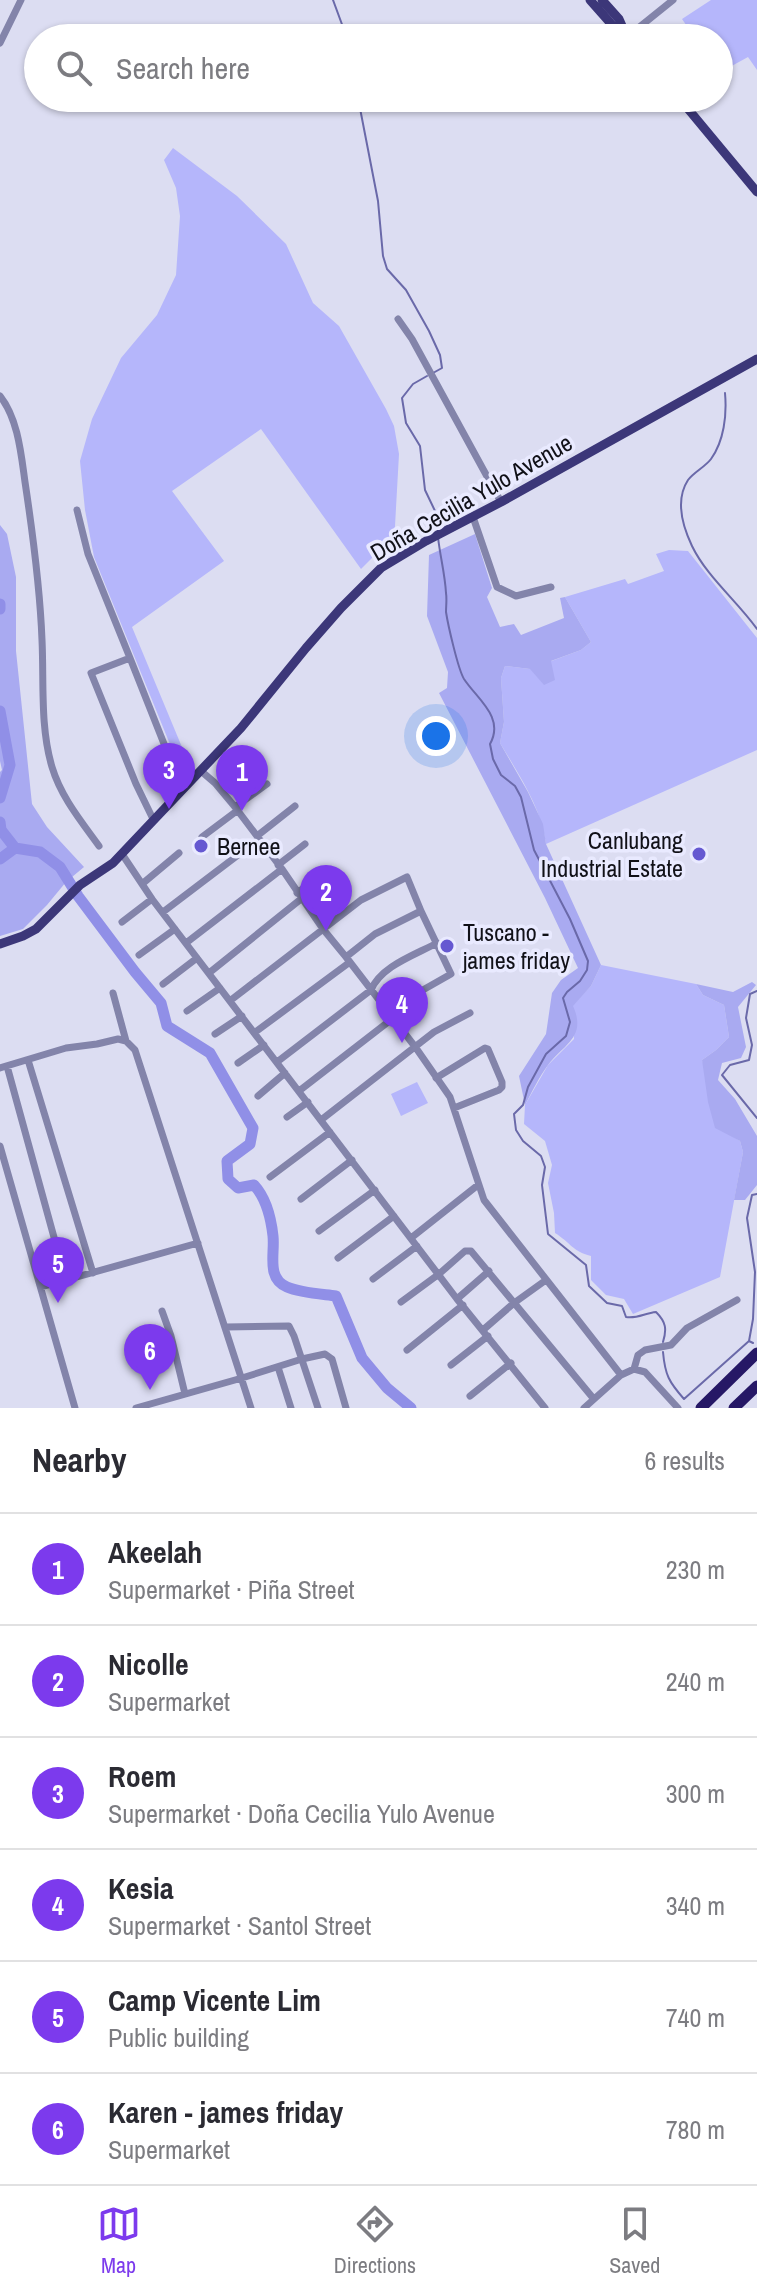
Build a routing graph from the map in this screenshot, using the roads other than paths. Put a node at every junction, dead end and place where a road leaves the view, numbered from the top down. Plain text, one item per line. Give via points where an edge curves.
1 (21, 0) edge
2 (590, 0) edge
3 (602, 0) edge
4 (673, 0) edge
5 (611, 24) edge
6 (621, 24) edge
7 (643, 24) edge
8 (0, 43) edge
9 (691, 112) edge
10 (757, 192) edge
11 (398, 319) dead end
12 (757, 359) edge
13 (0, 396) edge
14 (501, 502) junction
15 (77, 510) dead end
16 (473, 517) junction
17 (551, 587) dead end
18 (130, 658) junction
19 (203, 769) junction
20 (267, 784) dead end
21 (184, 789) junction
22 (295, 806) dead end
23 (237, 808) junction
24 (153, 819) junction
25 (202, 837) dead end
26 (258, 837) junction
27 (305, 844) dead end
28 (99, 846) dead end
29 (179, 853) dead end
30 (122, 854) junction
31 (280, 867) junction
32 (326, 871) dead end
33 (142, 884) junction
34 (299, 896) junction
35 (152, 899) junction
36 (421, 911) junction
37 (163, 912) junction
38 (122, 922) dead end
39 (175, 929) junction
40 (323, 929) junction
41 (186, 943) junction
42 (437, 943) junction
43 (0, 944) edge
44 (139, 955) dead end
45 (197, 958) junction
46 (348, 959) junction
47 (209, 973) junction
48 (163, 984) dead end
49 (220, 988) junction
50 (371, 990) junction
51 (113, 993) dead end
52 (231, 1000) junction
53 (187, 1011) dead end
54 (470, 1013) dead end
55 (242, 1016) junction
56 (392, 1019) junction
57 (254, 1033) junction
58 (215, 1034) dead end
59 (126, 1041) junction
60 (264, 1045) junction
61 (416, 1048) junction
62 (28, 1060) junction
63 (277, 1062) junction
64 (238, 1063) dead end
65 (3, 1067) edge
66 (285, 1073) junction
67 (436, 1078) junction
68 (299, 1091) junction
69 (258, 1096) dead end
70 (308, 1102) junction
71 (454, 1108) junction
72 (287, 1117) dead end
73 (321, 1120) junction
74 (330, 1132) junction
75 (0, 1146) edge
76 (352, 1160) junction
77 (270, 1177) dead end
78 (478, 1185) junction
79 (375, 1190) junction
80 (301, 1199) dead end
81 (394, 1216) junction
82 (319, 1231) dead end
83 (411, 1238) junction
84 (198, 1243) junction
85 (417, 1246) junction
86 (338, 1258) dead end
87 (489, 1271) junction
88 (93, 1273) junction
89 (439, 1274) junction
90 (373, 1279) dead end
91 (546, 1280) junction
92 (66, 1281) junction
93 (41, 1287) junction
94 (737, 1300) dead end
95 (401, 1302) dead end
96 (460, 1302) junction
97 (514, 1303) junction
98 (162, 1311) dead end
99 (226, 1327) junction
100 (485, 1333) junction
101 (407, 1350) dead end
102 (757, 1353) edge
103 (302, 1359) junction
104 (511, 1363) junction
105 (451, 1365) dead end
106 (278, 1367) junction
107 (634, 1369) junction
108 (621, 1375) junction
109 (242, 1378) junction
110 (757, 1386) edge
111 (185, 1394) junction
112 (470, 1396) dead end
113 (593, 1398) junction
114 (157, 1405) edge
115 (678, 1407) edge
116 (75, 1408) edge
117 (136, 1408) edge
118 (251, 1408) edge
119 (291, 1408) edge
120 (318, 1408) edge
121 (346, 1408) edge
122 (545, 1408) edge
123 (584, 1408) edge
124 (701, 1408) edge
125 (734, 1408) edge

1 - 8 street
2 - 5 main road
3 - 6 main road
4 - 7 street
9 - 10 main road
11 - 14 street
12 - 14 main road, Doña Cecilia Yulo Avenue
13 - 28 street via 9,408 26,485 53,770 70,807
14 - 16 main road, Doña Cecilia Yulo Avenue
15 - 18 street via 88,554
16 - 17 street via 497,587 516,596
16 - 19 main road, Doña Cecilia Yulo Avenue via 381,568
18 - 21 street
18 - 24 street via 91,673
19 - 21 main road, Doña Cecilia Yulo Avenue
19 - 23 street via 212,773
20 - 23 street
21 - 24 main road, Doña Cecilia Yulo Avenue
22 - 26 street
23 - 25 street
23 - 26 street
24 - 30 main road, Doña Cecilia Yulo Avenue
26 - 31 street
26 - 37 street
27 - 31 street
29 - 33 street
30 - 33 street
30 - 43 main road, Doña Cecilia Yulo Avenue via 80,885 36,929
31 - 34 street
31 - 41 street
32 - 34 street
33 - 35 street
34 - 40 street
34 - 47 street
35 - 37 street
35 - 38 street
36 - 40 street via 407,877 361,900
36 - 42 street
36 - 46 street via 375,934
37 - 39 street
39 - 41 street
39 - 44 street
40 - 46 street
40 - 52 street
41 - 45 street
42 - 50 street via 400,963
42 - 56 street via 451,974 414,995
45 - 47 street
45 - 48 street
46 - 50 street
46 - 57 street
47 - 49 street
49 - 52 street
49 - 53 street
50 - 56 street
50 - 63 street
51 - 59 street
52 - 55 street
54 - 61 street
55 - 57 street
55 - 58 street
56 - 61 street
56 - 68 street
57 - 60 street
59 - 62 street via 66,1048
59 - 84 street via 135,1050
60 - 63 street
60 - 64 street
61 - 67 street
61 - 73 street
62 - 65 street
62 - 88 street
63 - 66 street
65 - 92 street
66 - 68 street
66 - 69 street
67 - 71 street
67 - 71 street via 488,1049 502,1087
68 - 70 street
70 - 72 street
70 - 73 street
71 - 78 street
73 - 74 street
74 - 76 street
74 - 77 street
75 - 93 street
76 - 79 street
76 - 80 street
78 - 83 street
78 - 91 street
79 - 81 street
79 - 82 street
81 - 83 street
81 - 86 street
83 - 85 street
84 - 88 street
84 - 99 street
85 - 89 street
85 - 90 street
87 - 89 street via 468,1250
87 - 96 street
87 - 97 street
88 - 92 street
89 - 95 street
89 - 96 street
91 - 97 street
91 - 108 street
92 - 93 street
93 - 116 street
94 - 107 street via 687,1328 671,1345 645,1350
96 - 100 street
96 - 101 street
97 - 100 street
97 - 113 street
98 - 111 street
99 - 103 street via 289,1326
99 - 109 street
100 - 104 street
100 - 105 street
102 - 124 highway
103 - 106 street
103 - 120 street
103 - 121 street via 329,1356
104 - 112 street
104 - 122 street
106 - 109 street
106 - 119 street
107 - 108 street
107 - 115 street via 645,1372
108 - 113 street
109 - 111 street
109 - 118 street
110 - 125 highway
111 - 114 street
113 - 123 street
114 - 117 street

